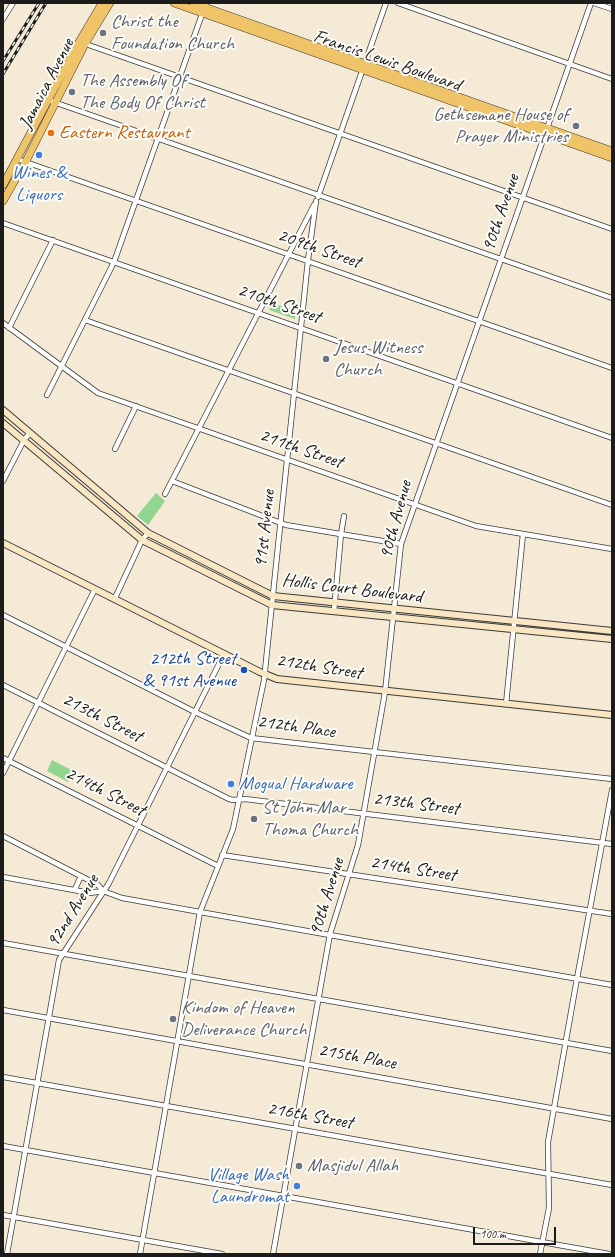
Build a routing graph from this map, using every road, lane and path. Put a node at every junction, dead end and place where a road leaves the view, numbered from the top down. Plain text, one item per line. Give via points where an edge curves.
1 (13, 3) edge
2 (102, 3) edge
3 (110, 3) edge
4 (174, 3) edge
5 (192, 3) edge
6 (386, 3) edge
7 (398, 3) edge
8 (591, 3) edge
9 (594, 3) edge
10 (205, 8) edge
11 (612, 9) edge
12 (3, 19) edge
13 (82, 43) junction
14 (569, 64) junction
15 (364, 66) junction
16 (180, 76) junction
17 (612, 79) edge
18 (52, 101) junction
19 (546, 131) junction
20 (340, 133) junction
21 (159, 138) junction
22 (612, 151) edge
23 (612, 158) edge
24 (17, 159) junction
25 (25, 163) junction
26 (3, 185) edge
27 (318, 195) junction
28 (522, 197) junction
29 (137, 200) junction
30 (3, 201) edge
31 (316, 201) junction
32 (3, 223) edge
33 (612, 229) edge
34 (53, 240) junction
35 (288, 254) junction
36 (500, 259) junction
37 (308, 260) junction
38 (114, 262) junction
39 (612, 298) edge
40 (258, 313) junction
41 (85, 320) junction
42 (478, 321) junction
43 (3, 323) edge
44 (9, 328) junction
45 (301, 328) junction
46 (62, 366) junction
47 (612, 368) edge
48 (229, 372) junction
49 (457, 383) junction
50 (294, 394) junction
51 (47, 395) dead end
52 (136, 406) junction
53 (3, 410) edge
54 (3, 423) edge
55 (199, 428) junction
56 (29, 434) junction
57 (612, 438) edge
58 (24, 440) junction
59 (435, 443) junction
60 (115, 449) dead end
61 (287, 459) junction
62 (72, 468) junction
63 (65, 476) junction
64 (3, 481) edge
65 (172, 481) junction
66 (165, 494) dead end
67 (110, 501) junction
68 (414, 504) junction
69 (612, 505) edge
70 (105, 509) junction
71 (344, 516) dead end
72 (280, 523) junction
73 (148, 533) junction
74 (341, 534) junction
75 (523, 534) junction
76 (142, 540) junction
77 (3, 542) edge
78 (401, 544) junction
79 (612, 549) edge
80 (190, 554) junction
81 (187, 563) junction
82 (234, 576) junction
83 (230, 585) junction
84 (96, 588) junction
85 (273, 596) junction
86 (115, 598) junction
87 (334, 602) junction
88 (272, 605) junction
89 (393, 608) junction
90 (334, 611) junction
91 (436, 614) junction
92 (3, 615) edge
93 (392, 618) junction
94 (472, 618) junction
95 (435, 621) junction
96 (514, 621) junction
97 (472, 625) junction
98 (559, 626) junction
99 (513, 629) junction
100 (593, 630) junction
101 (612, 631) edge
102 (559, 634) junction
103 (593, 637) junction
104 (612, 639) edge
105 (67, 647) junction
106 (224, 654) junction
107 (264, 674) junction
108 (3, 685) edge
109 (384, 692) junction
110 (38, 703) junction
111 (506, 704) junction
112 (195, 712) junction
113 (612, 715) edge
114 (251, 738) junction
115 (374, 752) junction
116 (3, 758) edge
117 (9, 761) junction
118 (167, 768) junction
119 (3, 773) edge
120 (612, 779) edge
121 (612, 790) edge
122 (238, 799) junction
123 (364, 813) junction
124 (138, 825) junction
125 (3, 836) edge
126 (602, 842) junction
127 (612, 844) edge
128 (222, 855) junction
129 (218, 866) junction
130 (348, 874) junction
131 (81, 876) junction
132 (3, 877) edge
133 (75, 890) junction
134 (103, 892) junction
135 (589, 910) junction
136 (200, 912) junction
137 (612, 914) edge
138 (330, 934) junction
139 (3, 943) edge
140 (62, 954) junction
141 (189, 976) junction
142 (577, 978) junction
143 (612, 984) edge
144 (318, 999) junction
145 (3, 1010) edge
146 (48, 1018) junction
147 (178, 1041) junction
148 (566, 1043) junction
149 (612, 1051) edge
150 (307, 1064) junction
151 (3, 1077) edge
152 (37, 1082) junction
153 (166, 1105) junction
154 (554, 1108) junction
155 (612, 1118) edge
156 (295, 1128) junction
157 (3, 1146) edge
158 (25, 1150) junction
159 (154, 1173) junction
160 (548, 1173) junction
161 (612, 1185) edge
162 (284, 1196) junction
163 (3, 1215) edge
164 (13, 1217) junction
165 (142, 1240) junction
166 (542, 1241) junction
167 (7, 1254) edge
168 (140, 1254) edge
169 (222, 1254) edge
170 (273, 1254) edge
171 (540, 1254) edge
172 (609, 1254) edge

1 - 12 street
2 - 13 main road, Jamaica Avenue
3 - 13 main road, Jamaica Avenue
4 - 10 main road, Francis Lewis Boulevard
5 - 10 main road, Francis Lewis Boulevard
6 - 15 street
7 - 14 street
8 - 14 street, 90th Avenue
9 - 11 street
10 - 15 main road, Francis Lewis Boulevard
10 - 16 street
13 - 16 street
13 - 18 main road, Jamaica Avenue
14 - 17 street
14 - 19 street, 90th Avenue
15 - 19 main road, Francis Lewis Boulevard
15 - 20 street
16 - 20 street
16 - 21 street
18 - 21 street
18 - 24 main road, Jamaica Avenue
18 - 25 main road, Jamaica Avenue
19 - 22 main road, Francis Lewis Boulevard
19 - 23 main road, Francis Lewis Boulevard
19 - 28 street, 90th Avenue
20 - 27 street
20 - 28 street
21 - 27 street
21 - 29 street
24 - 25 street, 209th Street
24 - 26 main road, Jamaica Avenue
25 - 29 street, 209th Street
25 - 30 main road, Jamaica Avenue
27 - 31 street
27 - 36 street
28 - 33 street
28 - 36 street, 90th Avenue
29 - 35 street, 209th Street
29 - 38 street
31 - 35 street
31 - 37 street, 91st Avenue
32 - 34 street, 210th Street
34 - 38 street, 210th Street
34 - 44 street
35 - 37 street, 209th Street
35 - 40 street
36 - 39 street
36 - 42 street, 90th Avenue
37 - 42 street, 209th Street
37 - 45 street, 91st Avenue
38 - 40 street, 210th Street
38 - 41 street
40 - 45 street, 210th Street
40 - 48 street
41 - 46 street
41 - 48 street
42 - 47 street, 209th Street
42 - 49 street, 90th Avenue
43 - 44 street, 211th Street
44 - 46 street, 211th Street
45 - 49 street, 210th Street
45 - 50 street, 91st Avenue
46 - 51 street
46 - 52 street, 211th Street via 98,393
48 - 50 street
48 - 55 street
49 - 57 street, 210th Street
49 - 59 street, 90th Avenue
50 - 59 street
50 - 61 street, 91st Avenue
52 - 55 street, 211th Street
52 - 60 street
53 - 56 main road, Hollis Court Boulevard
54 - 58 main road, Hollis Court Boulevard
55 - 61 street, 211th Street
55 - 65 street
56 - 58 street
56 - 62 main road, Hollis Court Boulevard
58 - 63 main road, Hollis Court Boulevard
58 - 64 street
59 - 68 street, 90th Avenue
59 - 69 street
61 - 68 street, 211th Street
61 - 72 street, 91st Avenue
62 - 63 main road
62 - 67 main road, Hollis Court Boulevard
63 - 70 main road, Hollis Court Boulevard
65 - 66 street
65 - 72 street
67 - 70 main road
67 - 73 main road, Hollis Court Boulevard
68 - 75 street, 211th Street via 476,526
68 - 78 street, 90th Avenue
70 - 76 main road, Hollis Court Boulevard
71 - 74 street
72 - 74 street
72 - 85 street, 91st Avenue
73 - 76 street
73 - 80 main road, Hollis Court Boulevard
74 - 78 street
74 - 87 street
75 - 79 street, 211th Street
75 - 96 street
76 - 81 main road, Hollis Court Boulevard
76 - 86 street
77 - 84 main road, 212th Street
78 - 89 street, 90th Avenue
80 - 81 main road
80 - 82 main road, Hollis Court Boulevard
81 - 83 main road, Hollis Court Boulevard
82 - 83 main road
82 - 85 main road, Hollis Court Boulevard
83 - 88 main road, Hollis Court Boulevard
84 - 86 main road, 212th Street
84 - 105 street
85 - 87 main road, Hollis Court Boulevard
85 - 88 street, 91st Avenue
86 - 106 main road, 212th Street
87 - 89 main road, Hollis Court Boulevard
87 - 90 street
88 - 90 main road, Hollis Court Boulevard
88 - 107 street, 91st Avenue
89 - 91 main road, Hollis Court Boulevard
89 - 93 street, 90th Avenue
90 - 93 main road, Hollis Court Boulevard
91 - 94 main road, Hollis Court Boulevard
91 - 95 main road
92 - 105 street, 212th Place
93 - 95 main road, Hollis Court Boulevard
93 - 109 street, 90th Avenue
94 - 96 main road, Hollis Court Boulevard
94 - 97 main road
95 - 97 main road, Hollis Court Boulevard
96 - 98 main road, Hollis Court Boulevard
96 - 99 street
97 - 99 main road, Hollis Court Boulevard
98 - 100 main road, Hollis Court Boulevard
98 - 102 main road
99 - 102 main road, Hollis Court Boulevard
99 - 111 street
100 - 101 main road, Hollis Court Boulevard
100 - 103 main road
102 - 103 main road, Hollis Court Boulevard
103 - 104 main road, Hollis Court Boulevard
105 - 110 street
105 - 112 street, 212th Place
106 - 107 main road, 212th Street
106 - 112 street, 92nd Avenue
107 - 109 main road, 212th Street via 277,679
107 - 114 street, 91st Avenue
108 - 110 street, 213th Street
109 - 111 main road, 212th Street
109 - 115 street, 90th Avenue
110 - 117 street
110 - 118 street, 213th Street
111 - 113 main road, 212th Street
112 - 114 street, 212th Place
112 - 118 street, 92nd Avenue
114 - 115 street, 212th Place
114 - 122 street, 91st Avenue
115 - 120 street, 212th Place
115 - 123 street, 90th Avenue
116 - 117 street, 214th Street
117 - 119 street
117 - 124 street, 214th Street
118 - 122 street, 213th Street via 229,799
118 - 124 street, 92nd Avenue
121 - 126 street
122 - 123 street, 213th Street
122 - 128 street, 91st Avenue via 233,829
123 - 126 street, 213th Street
123 - 130 street, 90th Avenue via 358,845
124 - 129 street, 214th Street
124 - 134 street, 92nd Avenue
125 - 131 street
126 - 127 street, 213th Street
126 - 135 street
128 - 129 street
128 - 130 street, 214th Street
129 - 136 street
130 - 135 street, 214th Street
130 - 138 street, 90th Avenue
131 - 133 street
131 - 134 street via 98,885
132 - 133 street
133 - 134 street
134 - 136 street via 122,898
134 - 140 street, 92nd Avenue
135 - 137 street, 214th Street
135 - 142 street
136 - 138 street
136 - 141 street
138 - 142 street
138 - 144 street, 90th Avenue
139 - 140 street
140 - 141 street
140 - 146 street, 92nd Avenue
141 - 144 street
141 - 147 street
142 - 143 street
142 - 148 street
144 - 148 street
144 - 150 street, 90th Avenue
145 - 146 street, 215th Place
146 - 147 street, 215th Place
146 - 152 street, 92nd Avenue
147 - 150 street, 215th Place
147 - 153 street
148 - 149 street
148 - 154 street
150 - 154 street, 215th Place
150 - 156 street, 90th Avenue
151 - 152 street, 216th Street
152 - 153 street, 216th Street
152 - 158 street, 92nd Avenue
153 - 156 street, 216th Street
153 - 159 street
154 - 155 street, 215th Place
154 - 160 street via 548,1142
156 - 160 street, 216th Street
156 - 162 street, 90th Avenue
157 - 158 street
158 - 159 street
158 - 164 street, 92nd Avenue
159 - 162 street
159 - 165 street
160 - 161 street, 216th Street
160 - 166 street via 549,1208
162 - 166 street
162 - 170 street, 90th Avenue
163 - 164 street
164 - 165 street
164 - 167 street, 92nd Avenue
165 - 168 street
165 - 169 street
166 - 171 street
166 - 172 street

